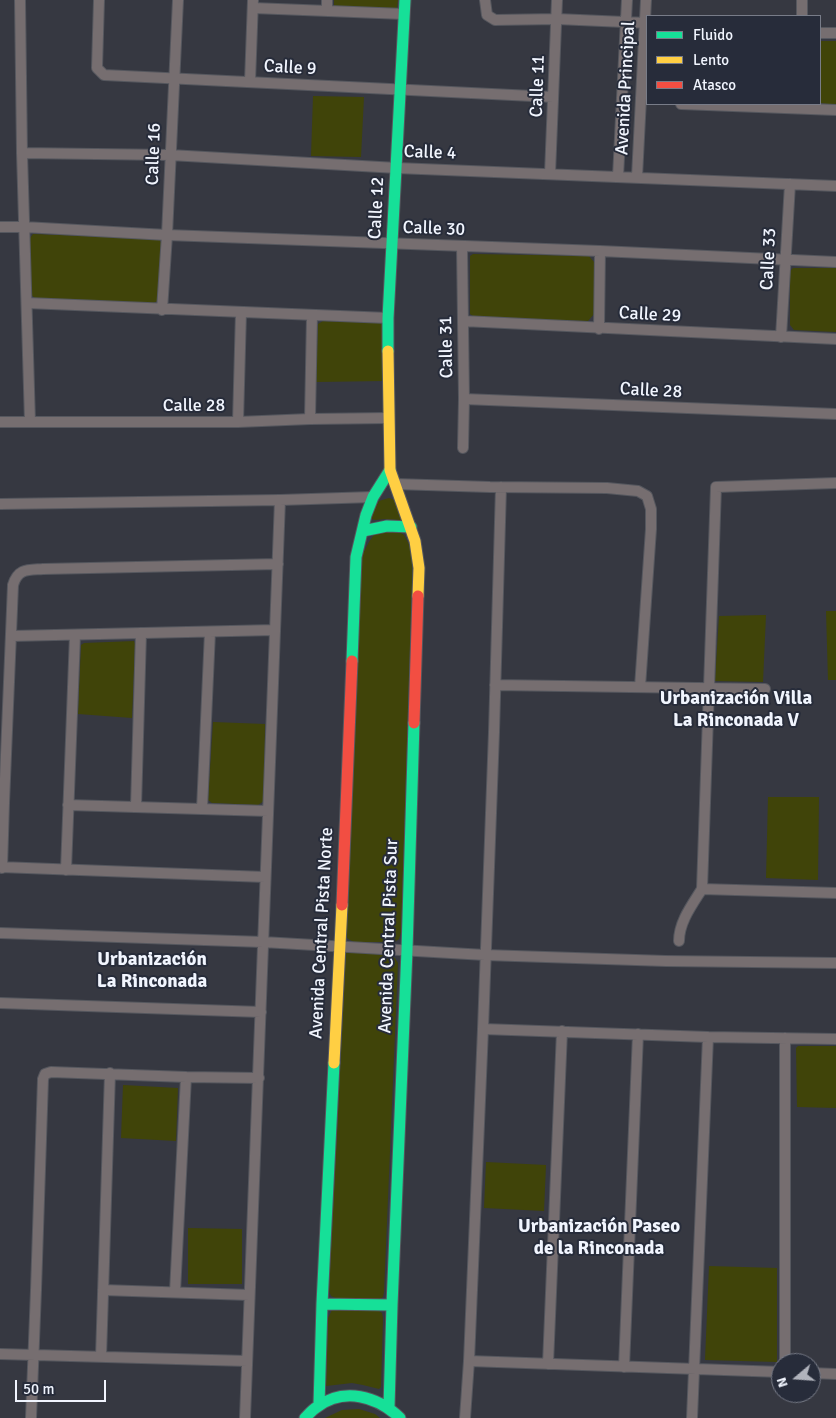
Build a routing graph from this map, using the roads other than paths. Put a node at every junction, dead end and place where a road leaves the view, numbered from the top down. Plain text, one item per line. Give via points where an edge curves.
1 (20, 0) edge
2 (99, 0) edge
3 (178, 0) edge
4 (327, 0) edge
5 (405, 0) edge
6 (485, 0) edge
7 (558, 0) edge
8 (627, 0) edge
9 (646, 0) edge
10 (802, 0) edge
11 (253, 4) edge
12 (327, 11) junction
13 (404, 14) junction
14 (802, 15) edge
15 (557, 19) junction
16 (626, 22) junction
17 (646, 23) edge
18 (821, 33) edge
19 (836, 34) edge
20 (174, 78) junction
21 (250, 82) junction
22 (401, 90) junction
23 (554, 96) junction
24 (644, 102) edge
25 (707, 105) edge
26 (836, 110) edge
27 (22, 153) junction
28 (170, 155) junction
29 (397, 168) junction
30 (550, 174) junction
31 (618, 177) junction
32 (637, 178) junction
33 (790, 184) junction
34 (836, 186) edge
35 (0, 227) edge
36 (24, 227) junction
37 (167, 235) junction
38 (392, 244) junction
39 (462, 246) junction
40 (600, 251) junction
41 (786, 261) junction
42 (836, 262) edge
43 (27, 303) junction
44 (162, 310) junction
45 (240, 312) junction
46 (312, 315) junction
47 (388, 318) junction
48 (463, 322) junction
49 (599, 329) junction
50 (781, 337) junction
51 (836, 339) edge
52 (464, 399) junction
53 (836, 414) edge
54 (310, 418) junction
55 (389, 418) junction
56 (0, 422) edge
57 (30, 422) junction
58 (238, 422) junction
59 (463, 448) dead end
60 (390, 470) junction
61 (836, 483) edge
62 (395, 484) junction
63 (500, 487) junction
64 (372, 497) junction
65 (280, 500) junction
66 (0, 504) edge
67 (411, 527) junction
68 (363, 530) junction
69 (278, 564) junction
70 (275, 630) junction
71 (210, 632) junction
72 (141, 633) junction
73 (75, 635) junction
74 (11, 636) junction
75 (495, 686) junction
76 (640, 687) junction
77 (708, 687) junction
78 (764, 688) dead end
79 (2, 803) edge
80 (68, 805) junction
81 (136, 807) junction
82 (202, 809) junction
83 (268, 811) junction
84 (1, 867) edge
85 (66, 870) junction
86 (265, 877) junction
87 (702, 889) junction
88 (836, 892) edge
89 (0, 933) edge
90 (679, 941) dead end
91 (263, 942) junction
92 (340, 947) junction
93 (407, 950) junction
94 (485, 955) junction
95 (836, 963) edge
96 (0, 1003) edge
97 (260, 1012) junction
98 (483, 1029) junction
99 (562, 1031) junction
100 (638, 1034) junction
101 (708, 1037) junction
102 (784, 1038) junction
103 (836, 1039) edge
104 (110, 1073) junction
105 (186, 1077) junction
106 (259, 1078) junction
107 (103, 1290) junction
108 (175, 1292) junction
109 (249, 1295) junction
110 (322, 1304) junction
111 (392, 1305) junction
112 (785, 1353) edge
113 (0, 1354) edge
114 (33, 1354) junction
115 (101, 1357) junction
116 (247, 1362) junction
117 (469, 1362) junction
118 (548, 1364) junction
119 (624, 1366) junction
120 (694, 1369) junction
121 (771, 1372) edge
122 (821, 1373) edge
123 (836, 1374) edge
124 (319, 1405) junction
125 (389, 1407) junction
126 (31, 1418) edge
127 (245, 1418) edge
128 (305, 1418) edge
129 (400, 1418) edge
130 (465, 1418) edge
131 (692, 1418) edge

1 - 27 street
2 - 20 street, Calle 9 via 97,68 104,75
3 - 20 street, Calle 16
4 - 12 street
5 - 13 street, Calle 12
6 - 15 street via 487,15 495,20
7 - 15 street, Calle 11
8 - 16 street, Avenida Principal
9 - 17 street, Avenida Principal
10 - 14 street
11 - 12 street
11 - 21 street
12 - 13 street
13 - 22 street, Calle 12
15 - 16 street
15 - 23 street, Calle 11
16 - 17 street
16 - 31 street, Avenida Principal
17 - 24 street, Avenida Principal
18 - 19 street
20 - 21 street, Calle 9
20 - 28 street, Calle 16
21 - 22 street, Calle 9
22 - 23 street, Calle 9
22 - 29 street, Calle 12
23 - 30 street, Calle 11
24 - 32 street, Avenida Principal
25 - 26 street
27 - 28 street, Calle 4
27 - 36 street
28 - 29 street, Calle 4
28 - 37 street, Calle 16
29 - 30 street, Calle 4
29 - 38 street, Calle 12
30 - 31 street, Calle 4
31 - 32 street, Calle 4
32 - 33 street, Calle 4
33 - 34 street, Calle 4
33 - 41 street, Calle 33
35 - 36 street, Calle 30
36 - 37 street, Calle 30
36 - 43 street
37 - 38 street, Calle 30
37 - 44 street, Calle 16
38 - 39 street, Calle 30
38 - 47 street, Calle 12
39 - 40 street, Calle 30
39 - 48 street, Calle 31
40 - 41 street, Calle 30
40 - 49 street
41 - 42 street, Calle 30
41 - 50 street, Calle 33
43 - 44 street
43 - 57 street
44 - 45 street
45 - 46 street
45 - 58 street
46 - 47 street
46 - 54 street
47 - 55 street, Calle 12
48 - 49 street, Calle 29
48 - 52 street, Calle 31
49 - 50 street, Calle 29
50 - 51 street, Calle 29
52 - 53 street, Calle 28
52 - 59 street, Calle 31
54 - 55 street, Calle 28
54 - 58 street, Calle 28
55 - 60 street, Calle 12
56 - 57 street, Calle 28
57 - 58 street, Calle 28
60 - 62 street, Avenida Central Pista Sur
60 - 64 street, Avenida Central Pista Norte
61 - 77 street via 716,487
62 - 63 street
62 - 67 street, Avenida Central Pista Sur
63 - 75 street
63 - 76 street via 607,488 638,491 647,496 651,529
64 - 65 street
64 - 68 street, Avenida Central Pista Norte
65 - 66 street
65 - 69 street
67 - 68 street via 376,526
67 - 93 street, Avenida Central Pista Sur via 419,568
68 - 92 street, Avenida Central Pista Norte via 356,557
69 - 70 street
69 - 74 street via 24,571 18,574 13,585
70 - 71 street
70 - 83 street
71 - 72 street
71 - 82 street
72 - 73 street
72 - 81 street
73 - 74 street
73 - 80 street
74 - 79 street
75 - 76 street
75 - 94 street
76 - 77 street
77 - 78 street
77 - 87 street
79 - 84 street
80 - 81 street
80 - 85 street
81 - 82 street
82 - 83 street
83 - 86 street
84 - 85 street
85 - 86 street
86 - 91 street
87 - 88 street
87 - 90 street via 679,931
89 - 91 street
91 - 92 street
91 - 97 street
92 - 93 street
92 - 110 street, Avenida Central Pista Norte
93 - 94 street
93 - 111 street, Avenida Central Pista Sur
94 - 95 street
94 - 98 street
96 - 97 street
97 - 106 street
98 - 99 street
98 - 117 street
99 - 100 street
99 - 118 street
100 - 101 street
100 - 119 street
101 - 102 street
101 - 120 street
102 - 103 street
102 - 112 street
104 - 105 street
104 - 107 street
104 - 114 street via 50,1072 43,1079
105 - 106 street
105 - 108 street
106 - 109 street
107 - 108 street
107 - 115 street
108 - 109 street
109 - 116 street
110 - 111 street
110 - 124 street, Avenida Central Pista Norte
111 - 125 street, Avenida Central Pista Sur
113 - 114 street
114 - 115 street
114 - 126 street
115 - 116 street
116 - 127 street
117 - 118 street
117 - 130 street
118 - 119 street
119 - 120 street
120 - 121 street
120 - 131 street
122 - 123 street
124 - 125 street via 336,1397 354,1395 373,1398
124 - 128 street
125 - 129 street

